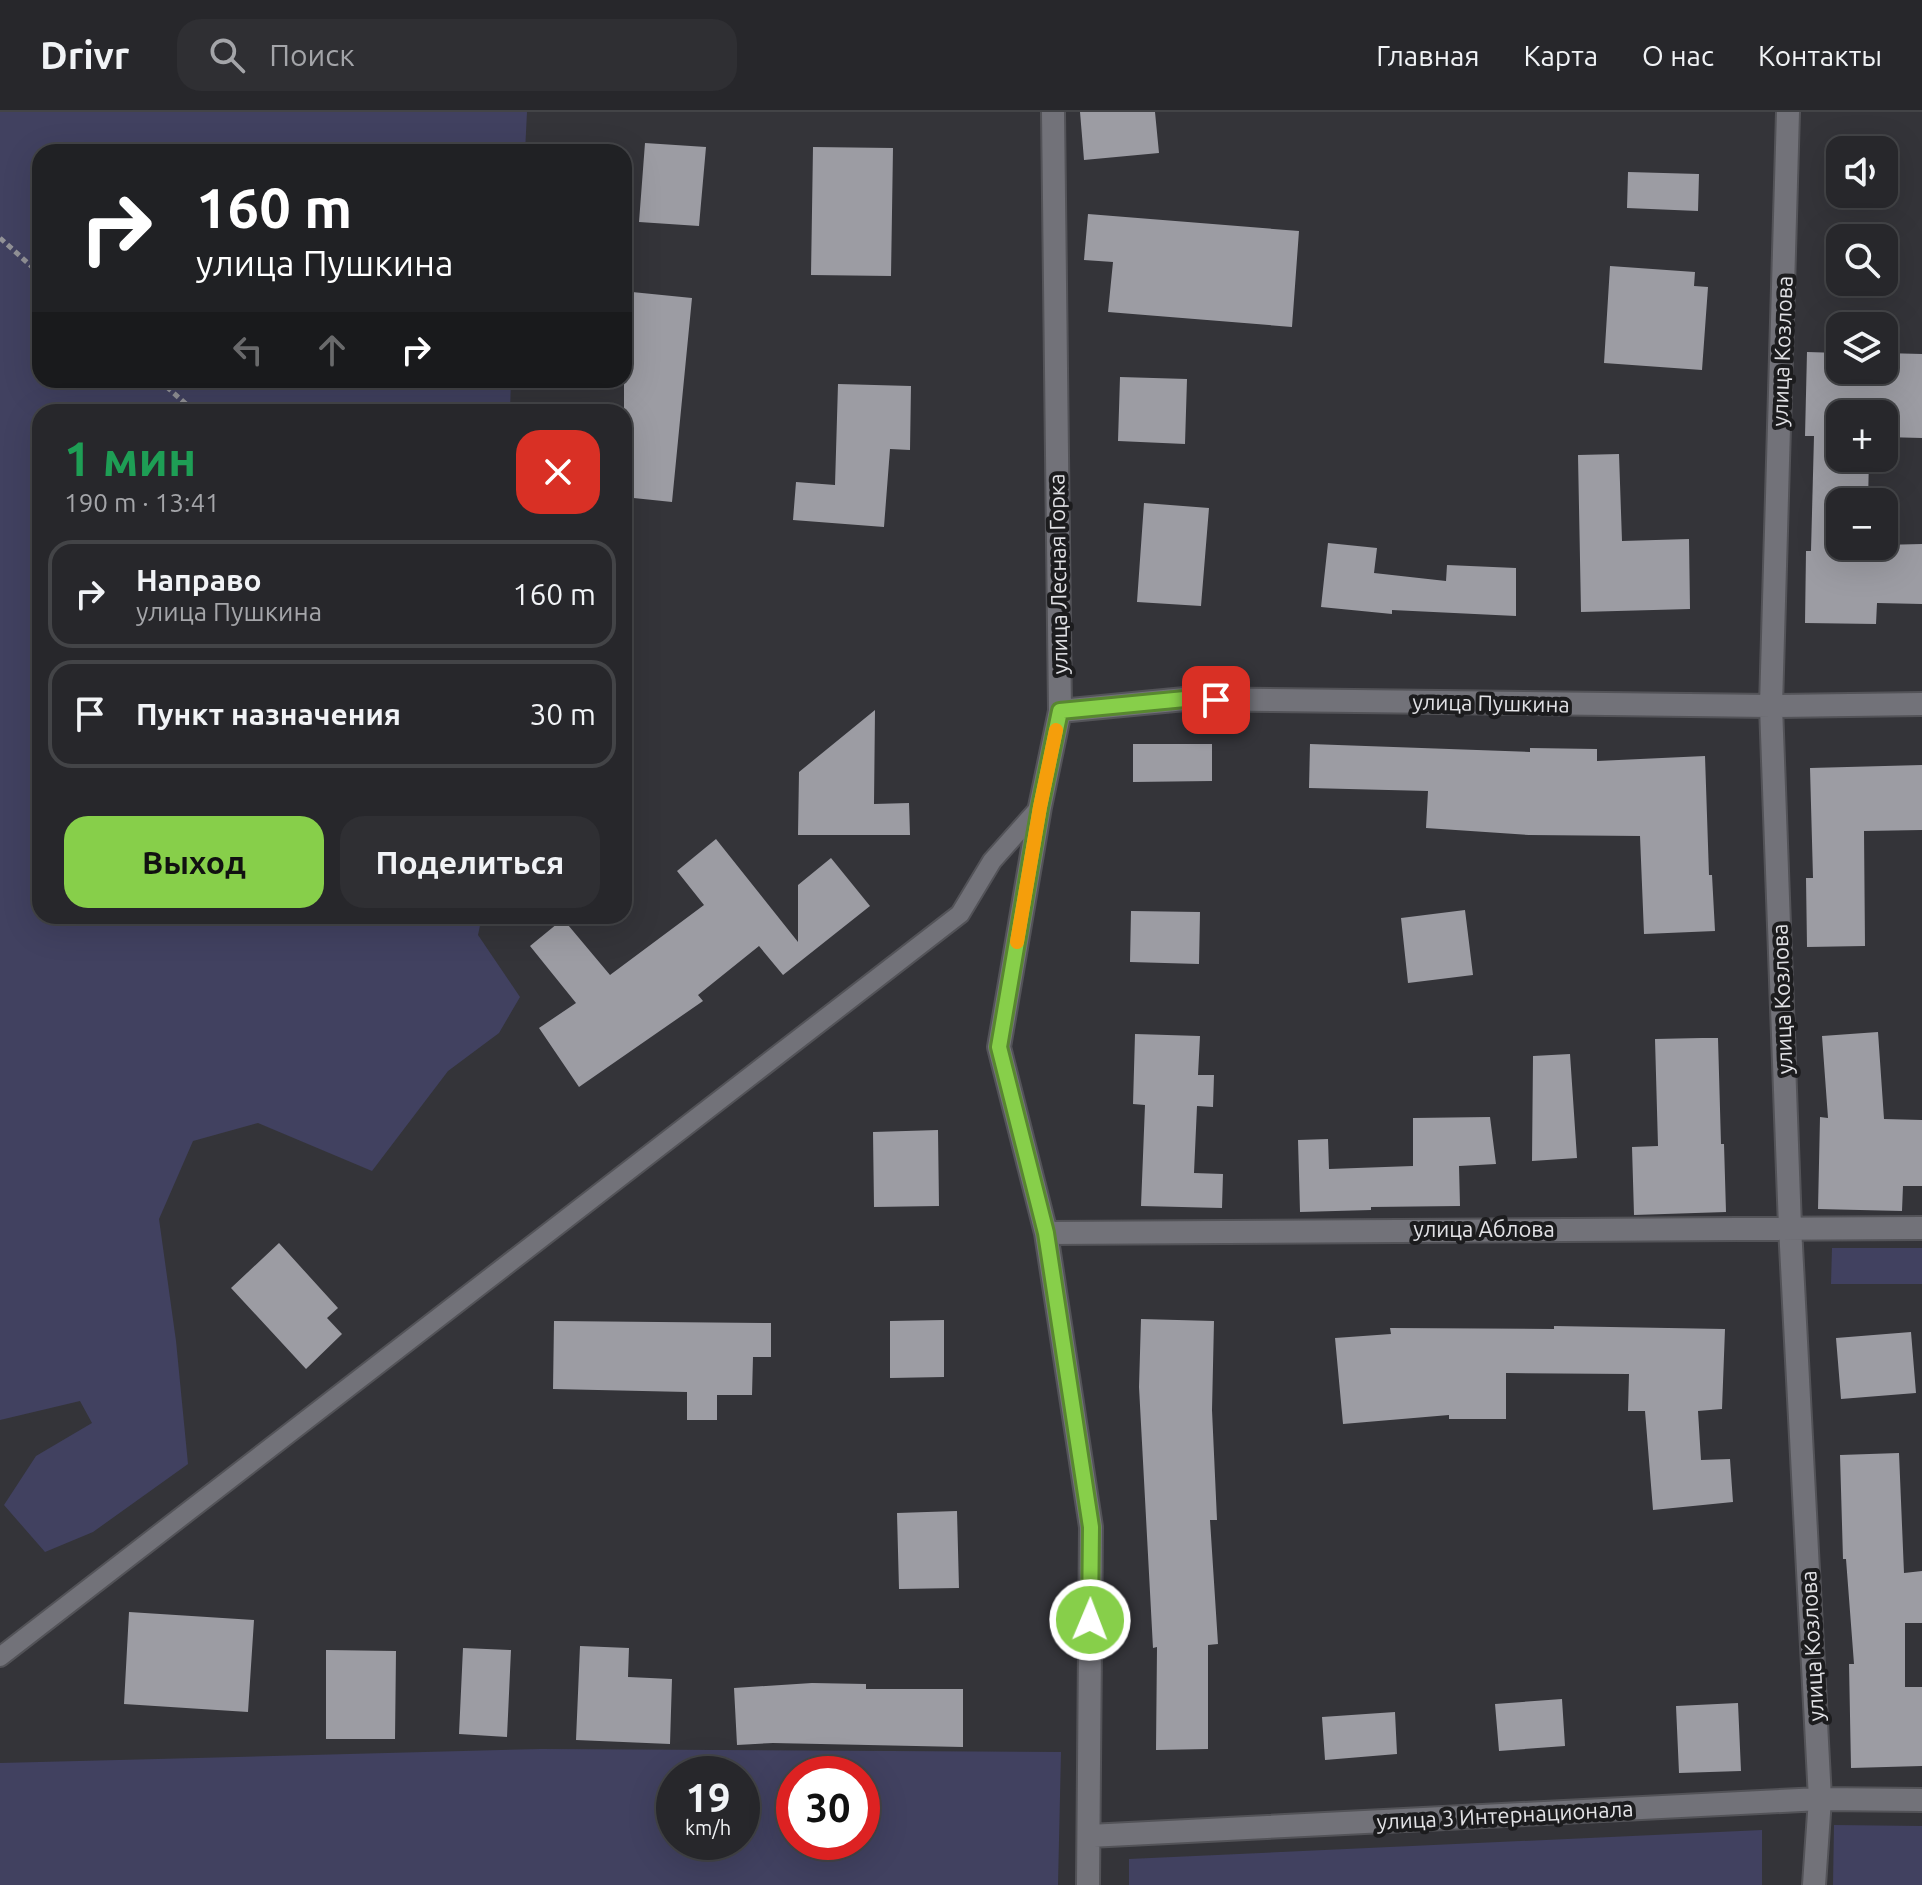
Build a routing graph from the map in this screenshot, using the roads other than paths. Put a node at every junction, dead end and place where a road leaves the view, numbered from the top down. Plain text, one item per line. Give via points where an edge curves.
1 (1053, 112) edge
2 (1788, 112) edge
3 (1922, 704) edge
4 (1771, 706) junction
5 (1060, 711) junction
6 (1040, 807) junction
7 (1790, 1227) junction
8 (1922, 1228) edge
9 (1046, 1233) junction
10 (0, 1657) edge
11 (1820, 1799) junction
12 (1922, 1800) edge
13 (1089, 1836) junction
14 (1088, 1885) edge
15 (1814, 1885) edge

1 - 5 street, улица Лесная Горка
2 - 4 street, улица Козлова
3 - 4 street, улица Пушкина
4 - 5 street, улица Пушкина via 1185,699
4 - 7 street, улица Козлова
5 - 6 street, улица Лесная Горка
6 - 9 street, улица Лесная Горка via 999,1047
6 - 10 lane via 992,861 960,914
7 - 8 street, улица Аблова
7 - 9 street, улица Аблова
7 - 11 street, улица Козлова
9 - 13 street, улица Лесная Горка via 1091,1527
11 - 12 street, улица 3 Интернационала
11 - 13 street, улица 3 Интернационала
11 - 15 street, улица Козлова
13 - 14 street, улица Лесная Горка

